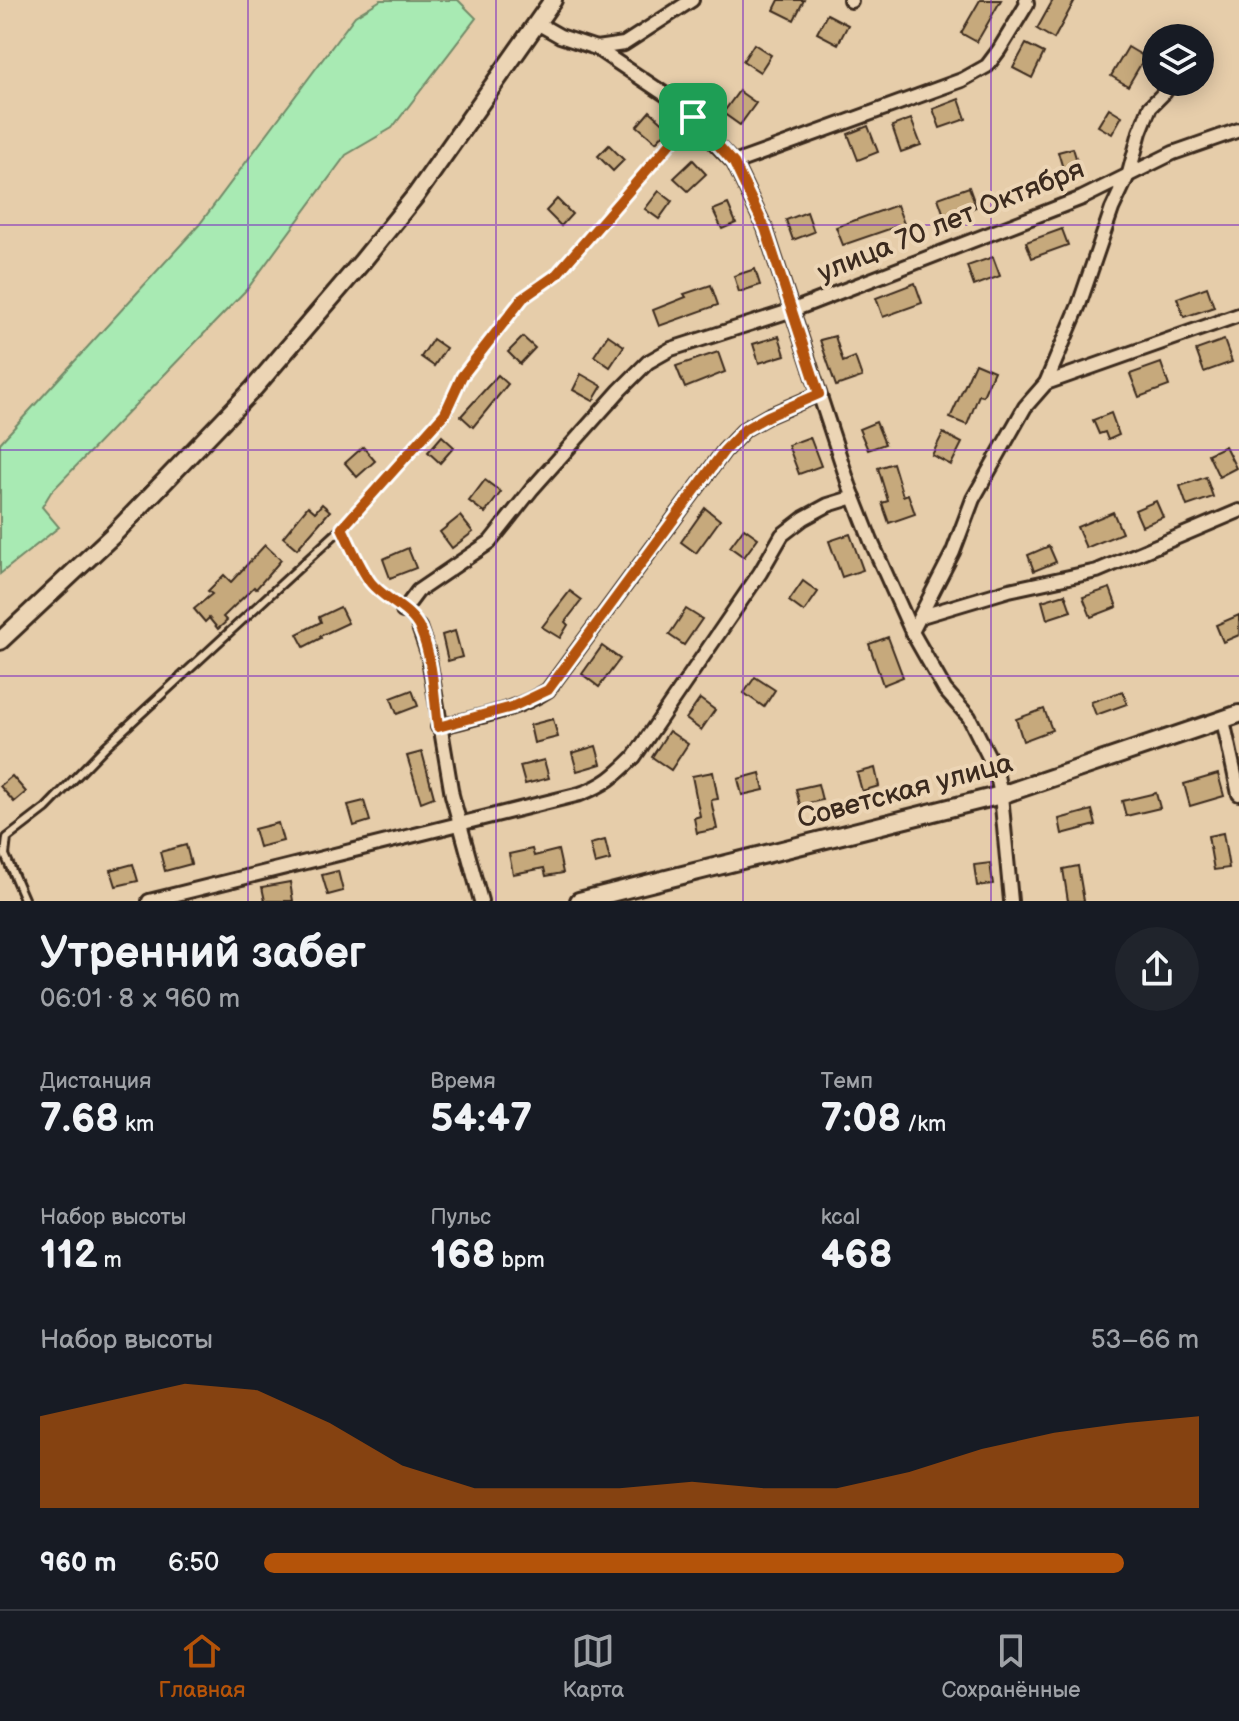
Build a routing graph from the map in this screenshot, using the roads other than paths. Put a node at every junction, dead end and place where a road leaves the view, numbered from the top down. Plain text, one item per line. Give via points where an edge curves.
1 (553, 0) edge
2 (692, 0) edge
3 (1026, 0) edge
4 (537, 23) junction
5 (596, 48) junction
6 (1161, 96) edge
7 (693, 117) junction
8 (1239, 130) edge
9 (734, 163) junction
10 (1129, 173) junction
11 (793, 310) junction
12 (1239, 315) edge
13 (1046, 383) junction
14 (819, 394) junction
15 (854, 497) junction
16 (1239, 511) edge
17 (342, 528) junction
18 (403, 611) junction
19 (922, 616) junction
20 (419, 627) joint
21 (912, 632) junction
22 (0, 641) edge
23 (1239, 714) edge
24 (1223, 720) junction
25 (438, 727) junction
26 (1239, 794) edge
27 (1001, 795) junction
28 (460, 824) junction
29 (25, 901) edge
30 (149, 901) edge
31 (481, 901) edge
32 (579, 901) edge
33 (1011, 901) edge

1 - 4 main road
2 - 5 street via 624,44
3 - 9 street via 987,66 962,80
4 - 5 street
4 - 22 main road via 416,195 264,377 112,536
5 - 7 street
6 - 10 street via 1150,107
7 - 9 street
7 - 17 lane via 556,275 523,298 462,376 445,413
8 - 10 street, улица 70 лет Октября
9 - 11 street via 765,228
10 - 11 street, улица 70 лет Октября via 1082,198
10 - 13 street
11 - 14 street
11 - 18 street, улица 70 лет Октября via 671,349 648,362 490,542 418,591
12 - 13 street
13 - 19 street via 1025,407 973,499
14 - 15 street
14 - 25 street via 745,429 724,451 548,690 512,707
15 - 21 street
15 - 28 street via 828,505 782,535 634,757 611,780 580,794
16 - 19 street via 1097,571
17 - 18 lane via 370,581
17 - 29 lane via 46,808 7,838 5,855
18 - 20 lane
19 - 21 street
20 - 25 street
21 - 27 street via 984,744
23 - 24 main road, Советская улица
24 - 26 street
24 - 27 main road, Советская улица
25 - 28 street
27 - 32 main road, Советская улица
27 - 33 street
28 - 30 street
28 - 31 street

